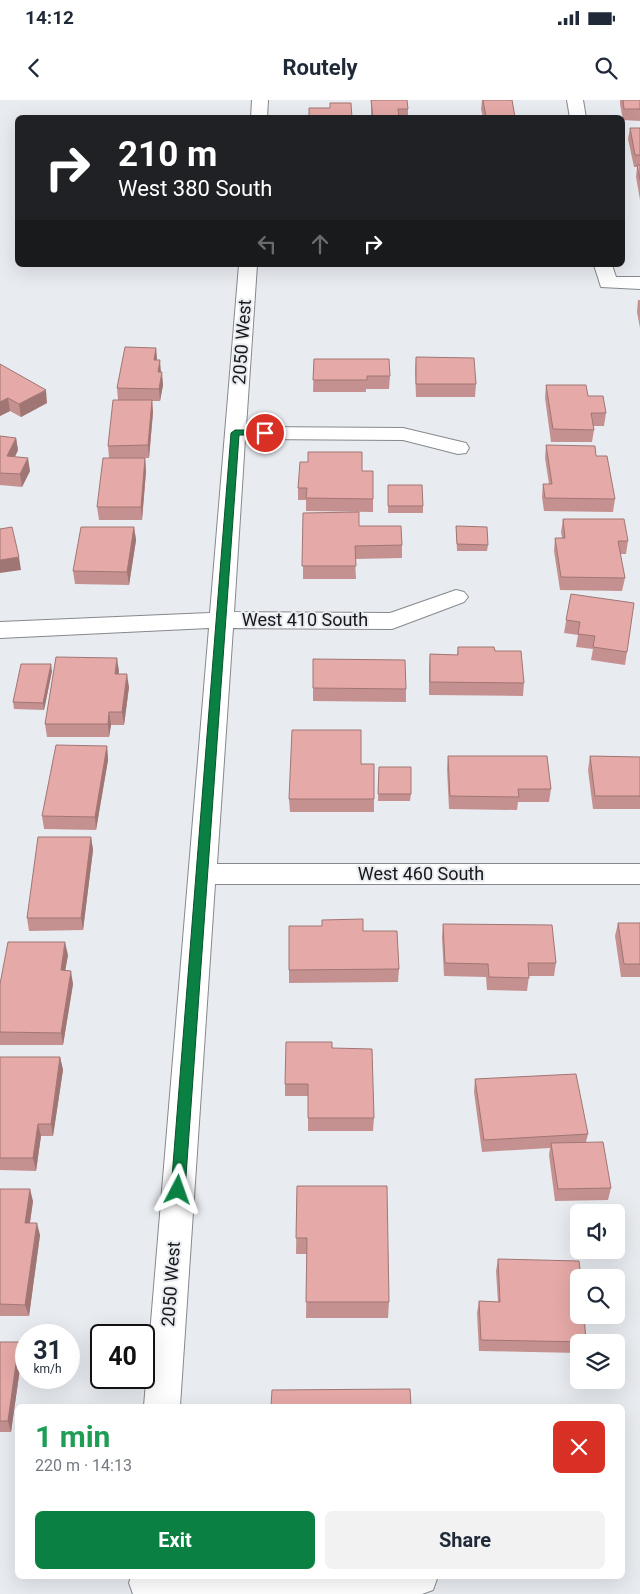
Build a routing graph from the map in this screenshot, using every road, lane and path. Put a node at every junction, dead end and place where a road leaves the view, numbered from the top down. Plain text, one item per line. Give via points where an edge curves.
1 (260, 100) edge
2 (575, 100) edge
3 (259, 115) edge
4 (578, 115) edge
5 (248, 267) edge
6 (604, 267) edge
7 (640, 283) edge
8 (235, 433) junction
9 (458, 448) dead end
10 (456, 597) dead end
11 (221, 620) junction
12 (0, 630) edge
13 (202, 874) junction
14 (640, 874) edge
15 (162, 1404) edge
16 (329, 1579) edge
17 (148, 1585) edge

1 - 3 street
2 - 4 street
5 - 8 street, 2050 West
6 - 7 street via 608,283
8 - 9 street via 403,434
8 - 11 street, 2050 West
10 - 11 street, West 410 South via 392,621
11 - 12 street, West 410 South
11 - 13 street, 2050 West
13 - 14 street, West 460 South
13 - 15 street, 2050 West
16 - 17 street

